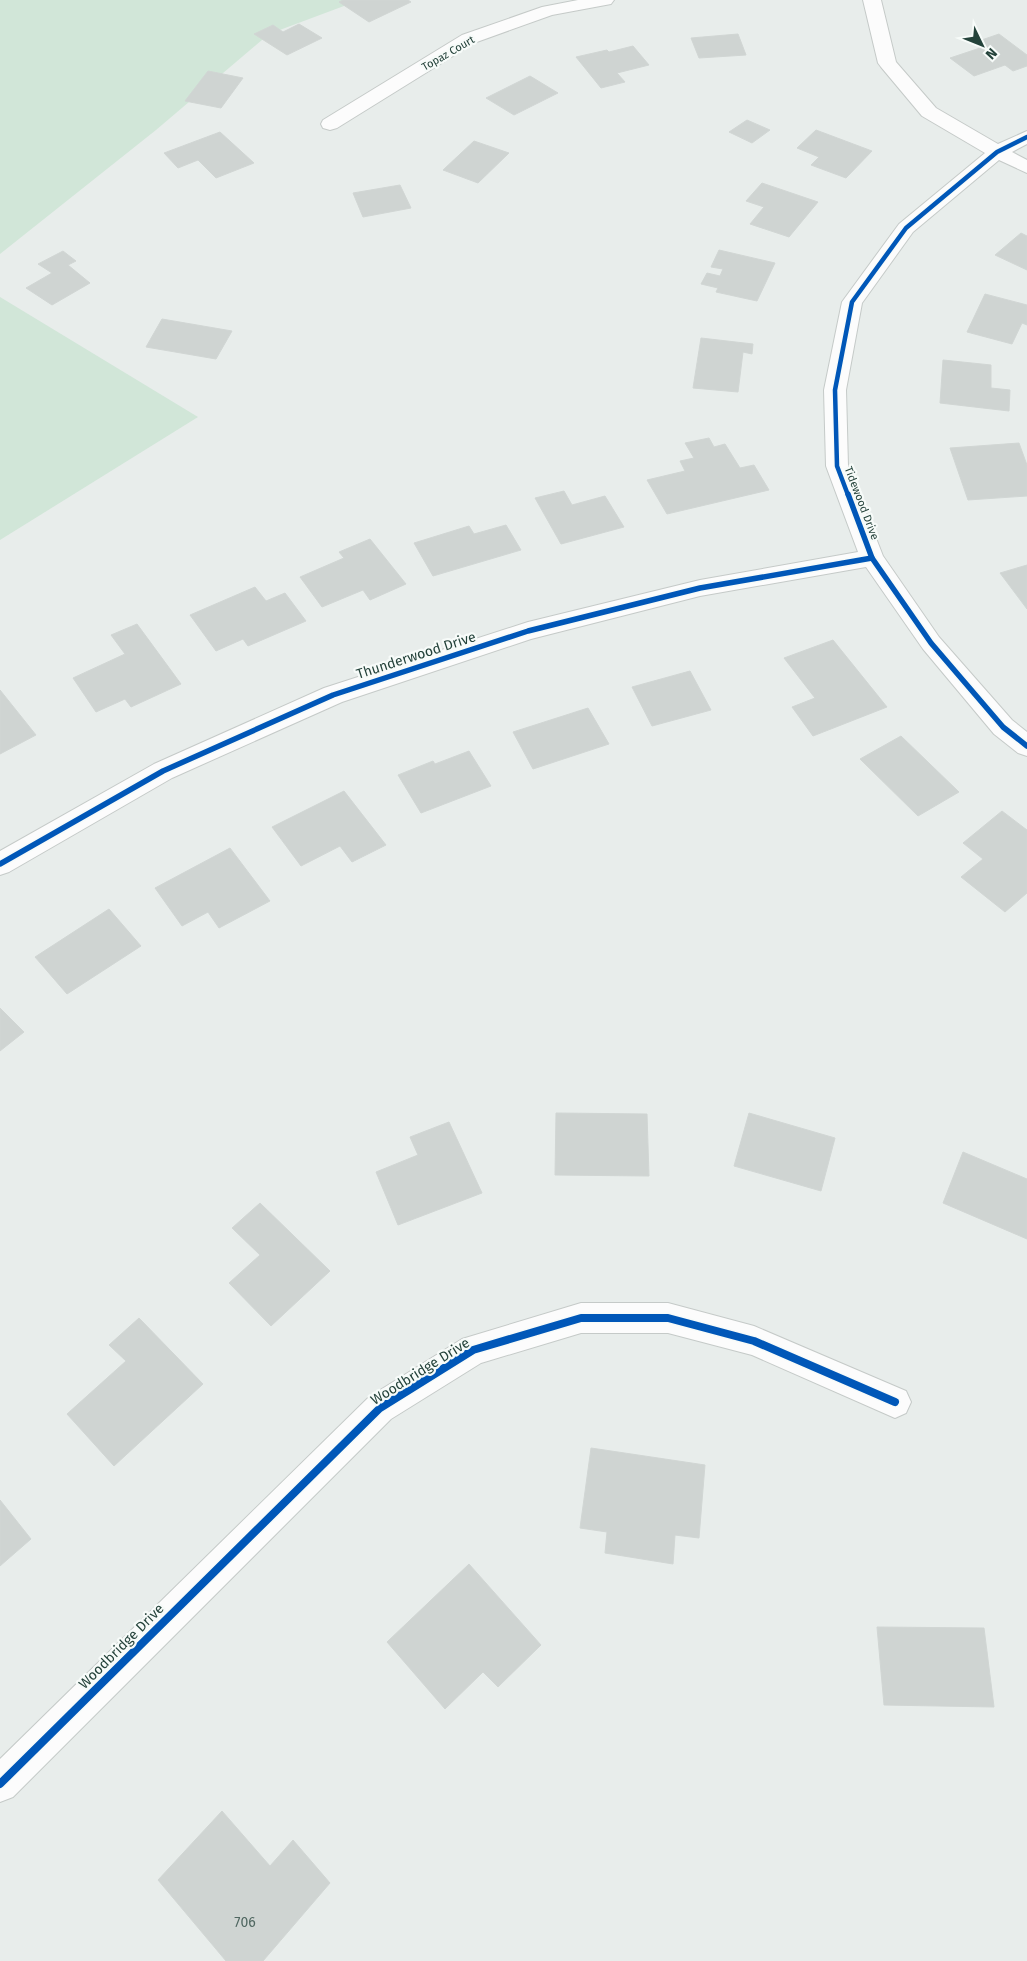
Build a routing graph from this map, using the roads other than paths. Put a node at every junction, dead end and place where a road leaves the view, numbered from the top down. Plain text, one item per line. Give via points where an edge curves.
1 (605, 0) edge
2 (872, 0) edge
3 (330, 124) dead end
4 (1027, 137) edge
5 (997, 152) junction
6 (1027, 167) edge
7 (872, 558) junction
8 (1027, 746) edge
9 (0, 864) edge
10 (895, 1402) dead end
11 (0, 1784) edge

1 - 3 street, Topaz Court via 548,11 468,39
2 - 5 street via 887,63 929,112
4 - 5 street, Tidewood Drive
5 - 6 street
5 - 7 street, Tidewood Drive via 906,228 852,302 835,390 837,466
7 - 8 street, Tidewood Drive via 931,643 1003,727
7 - 9 street, Thunderwood Drive via 700,588 528,632 333,695 164,771
10 - 11 street, Woodbridge Drive via 754,1341 668,1318 581,1318 473,1350 380,1408

